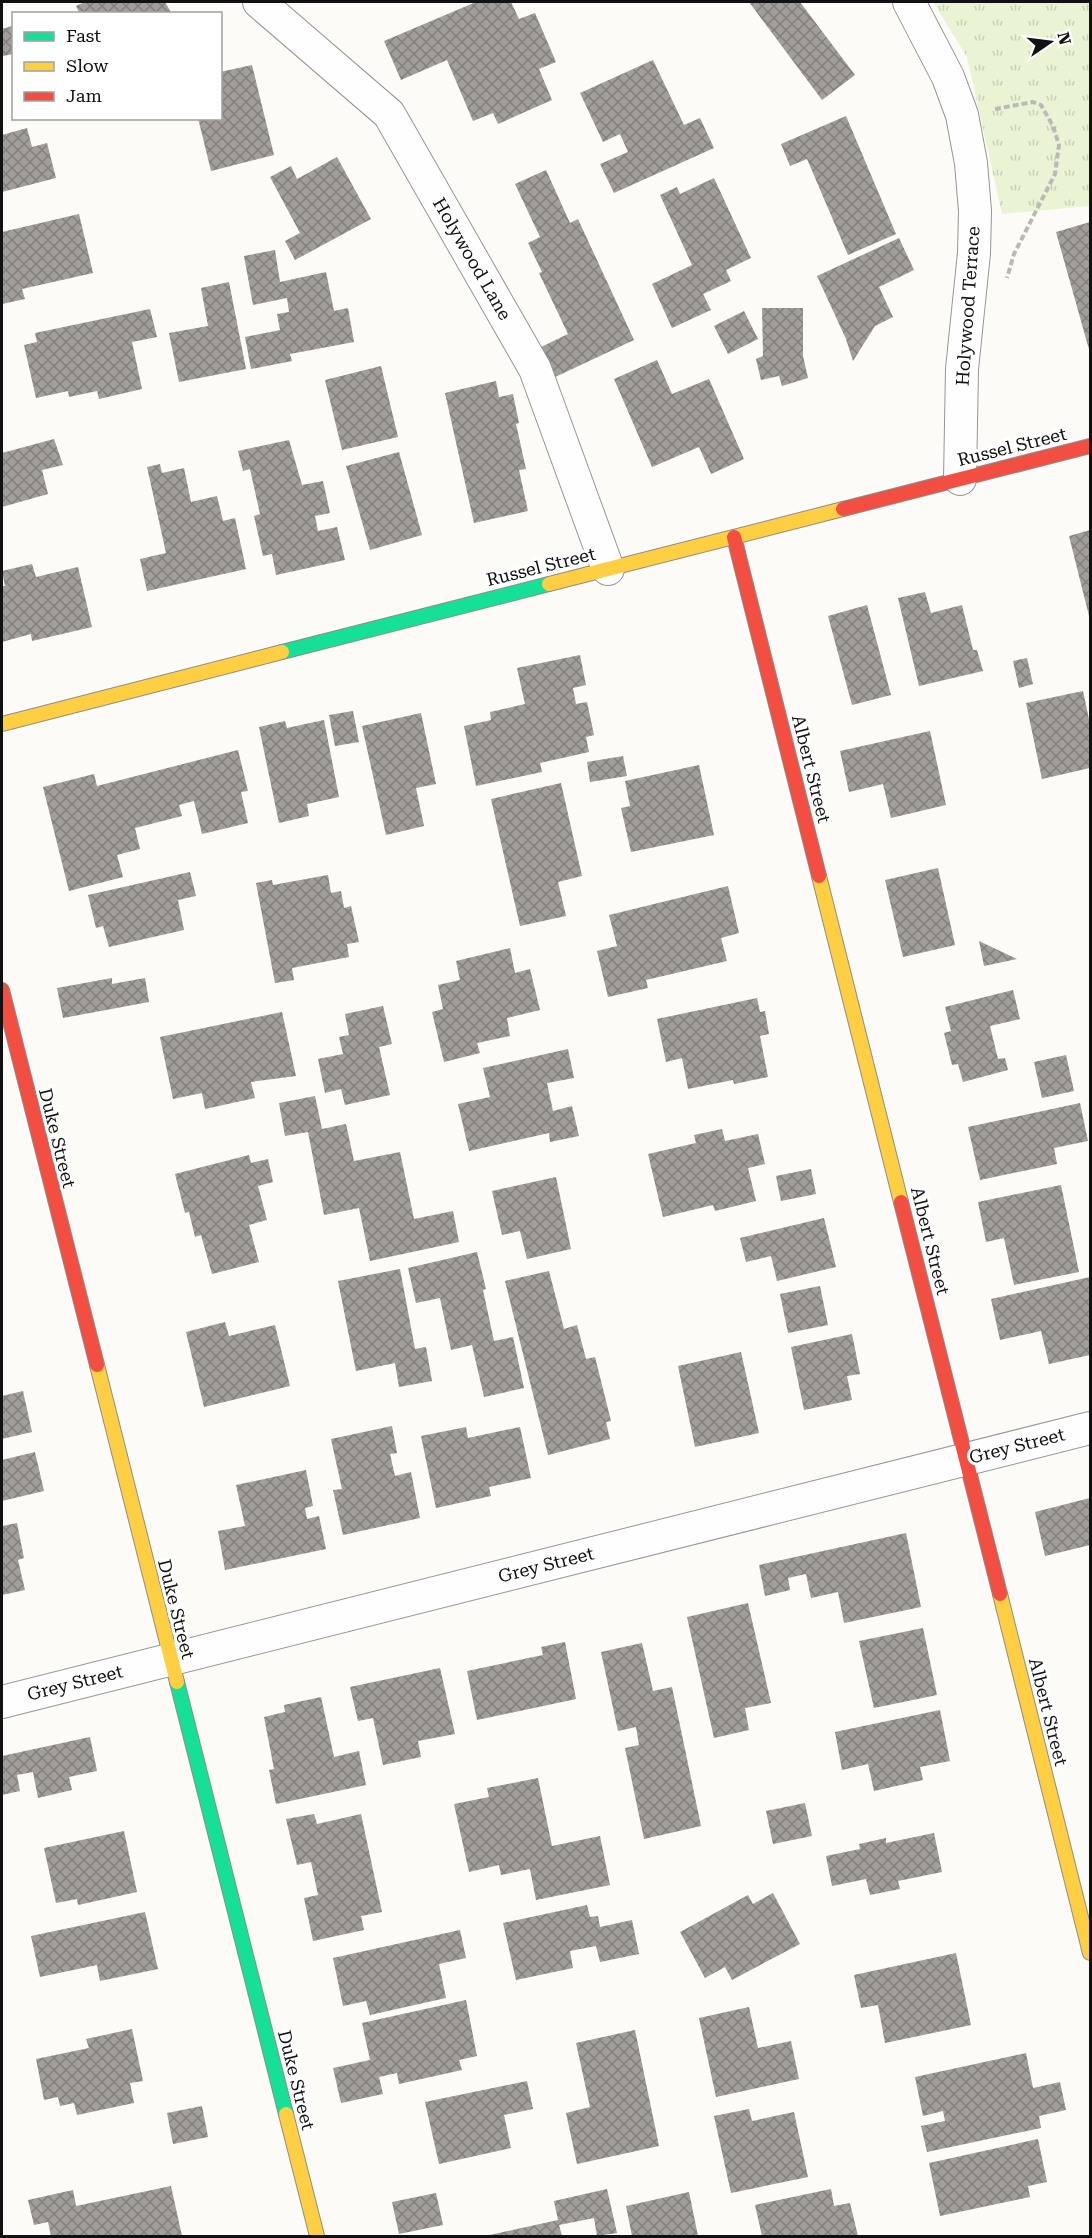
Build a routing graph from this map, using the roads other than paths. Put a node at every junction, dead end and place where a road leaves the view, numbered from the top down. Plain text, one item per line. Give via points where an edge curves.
1 (259, 2) edge
2 (909, 2) edge
3 (1090, 446) edge
4 (960, 479) junction
5 (734, 537) junction
6 (608, 569) junction
7 (2, 724) edge
8 (2, 990) edge
9 (1090, 1428) edge
10 (966, 1459) junction
11 (171, 1659) junction
12 (2, 1702) edge
13 (1090, 1953) edge
14 (317, 2236) edge

1 - 6 street, Holywood Lane via 389,114 535,369
2 - 4 street, Holywood Terrace via 948,76 962,115 971,163 975,211 972,287 962,369
3 - 4 street, Russel Street
4 - 5 street, Russel Street
5 - 6 street, Russel Street
5 - 10 street, Albert Street
6 - 7 street, Russel Street
8 - 11 street, Duke Street
9 - 10 street, Grey Street
10 - 11 street, Grey Street
10 - 13 street, Albert Street
11 - 12 street, Grey Street
11 - 14 street, Duke Street

